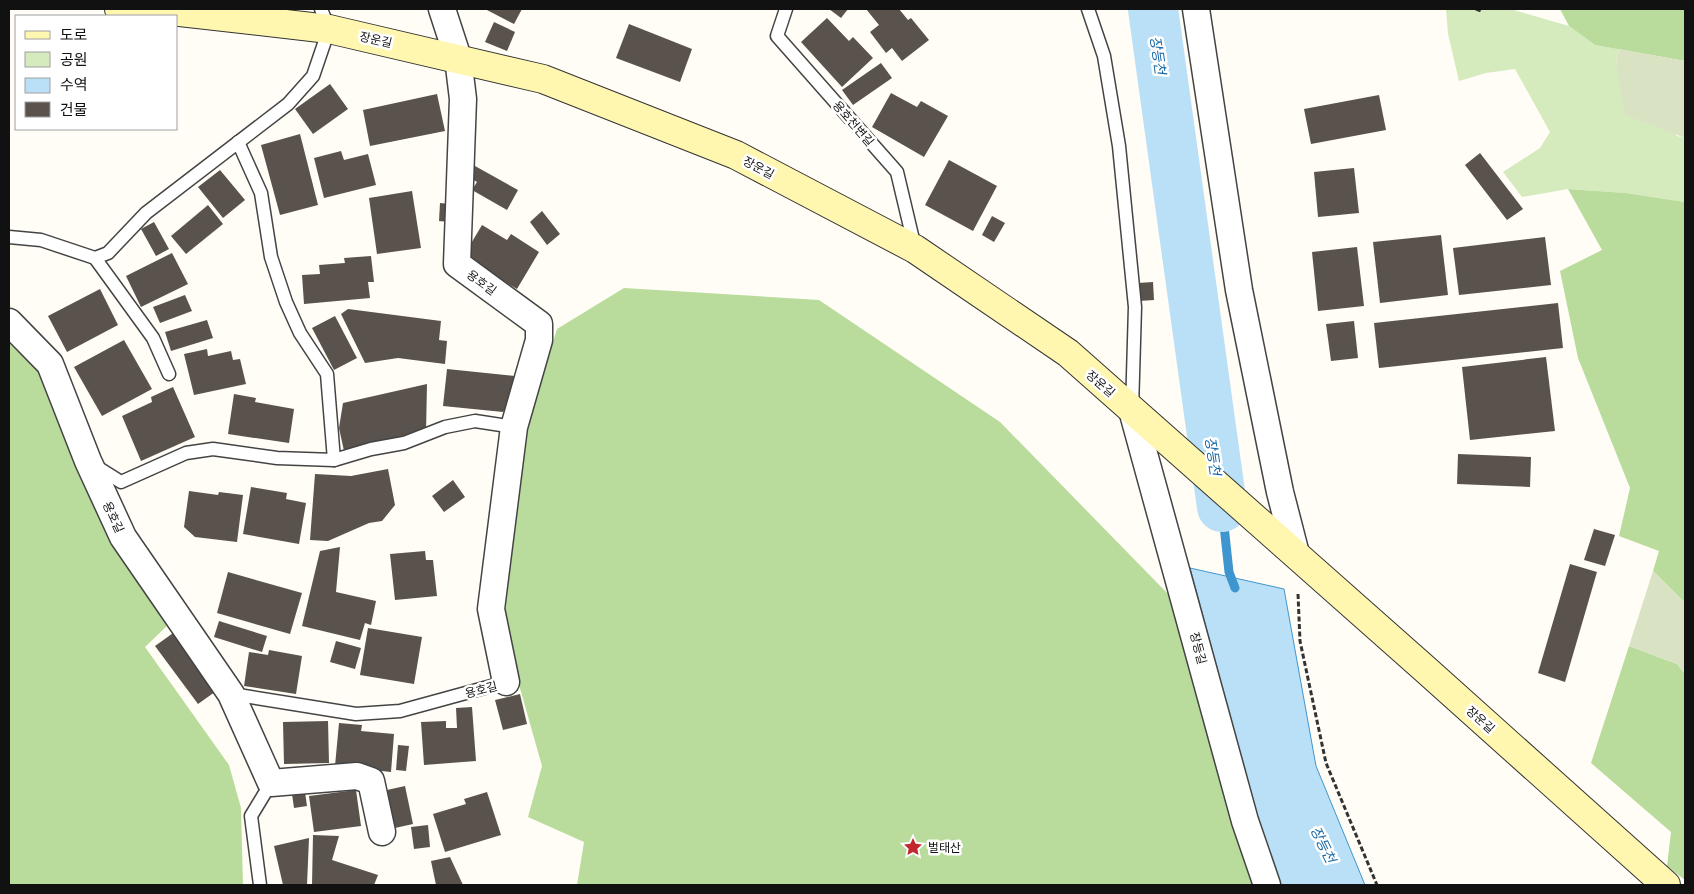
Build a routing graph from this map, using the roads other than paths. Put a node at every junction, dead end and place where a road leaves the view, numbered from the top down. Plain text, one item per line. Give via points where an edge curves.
1 (118, 9) edge
2 (442, 9) edge
3 (786, 9) edge
4 (1088, 9) edge
5 (1196, 9) edge
6 (214, 12) edge
7 (325, 19) edge
8 (458, 58) junction
9 (238, 142) junction
10 (9, 237) edge
11 (915, 249) junction
12 (96, 258) junction
13 (9, 322) edge
14 (169, 374) dead end
15 (1132, 410) junction
16 (514, 427) junction
17 (88, 460) junction
18 (334, 460) junction
19 (1296, 554) junction
20 (506, 682) joint
21 (231, 694) junction
22 (271, 783) junction
23 (382, 832) dead end
24 (260, 885) edge
25 (1267, 885) edge
26 (1666, 885) edge

1 - 6 street, 장운길
2 - 8 street
3 - 11 lane, 용호천변길 via 777,36 897,172
4 - 15 lane via 1104,56 1119,146 1136,307
5 - 19 street via 1239,290 1280,492
6 - 7 street, 장운길
7 - 8 street, 장운길
7 - 9 lane via 313,76 288,104
8 - 11 street, 장운길 via 542,79 736,155
8 - 16 street, 용호길 via 463,99 457,264 539,324 539,340
9 - 12 lane via 146,213 108,253
9 - 18 lane via 261,193 271,257 286,302 300,333 327,374
10 - 12 lane via 41,240
11 - 15 street, 장운길 via 1068,353
12 - 14 lane via 153,338
13 - 17 street, 용호길 via 50,364
15 - 19 street, 장운길
15 - 25 street, 장등길 via 1245,821
16 - 18 lane via 475,421
16 - 20 street, 용호길 via 491,609
17 - 18 lane via 121,482 186,453 213,449 277,458
17 - 21 street, 용호길 via 124,537
19 - 26 street, 장운길
20 - 21 lane, 용호길 via 400,711 356,714
21 - 22 street, 용호길
22 - 23 street via 357,776 371,781
22 - 24 lane via 251,816

